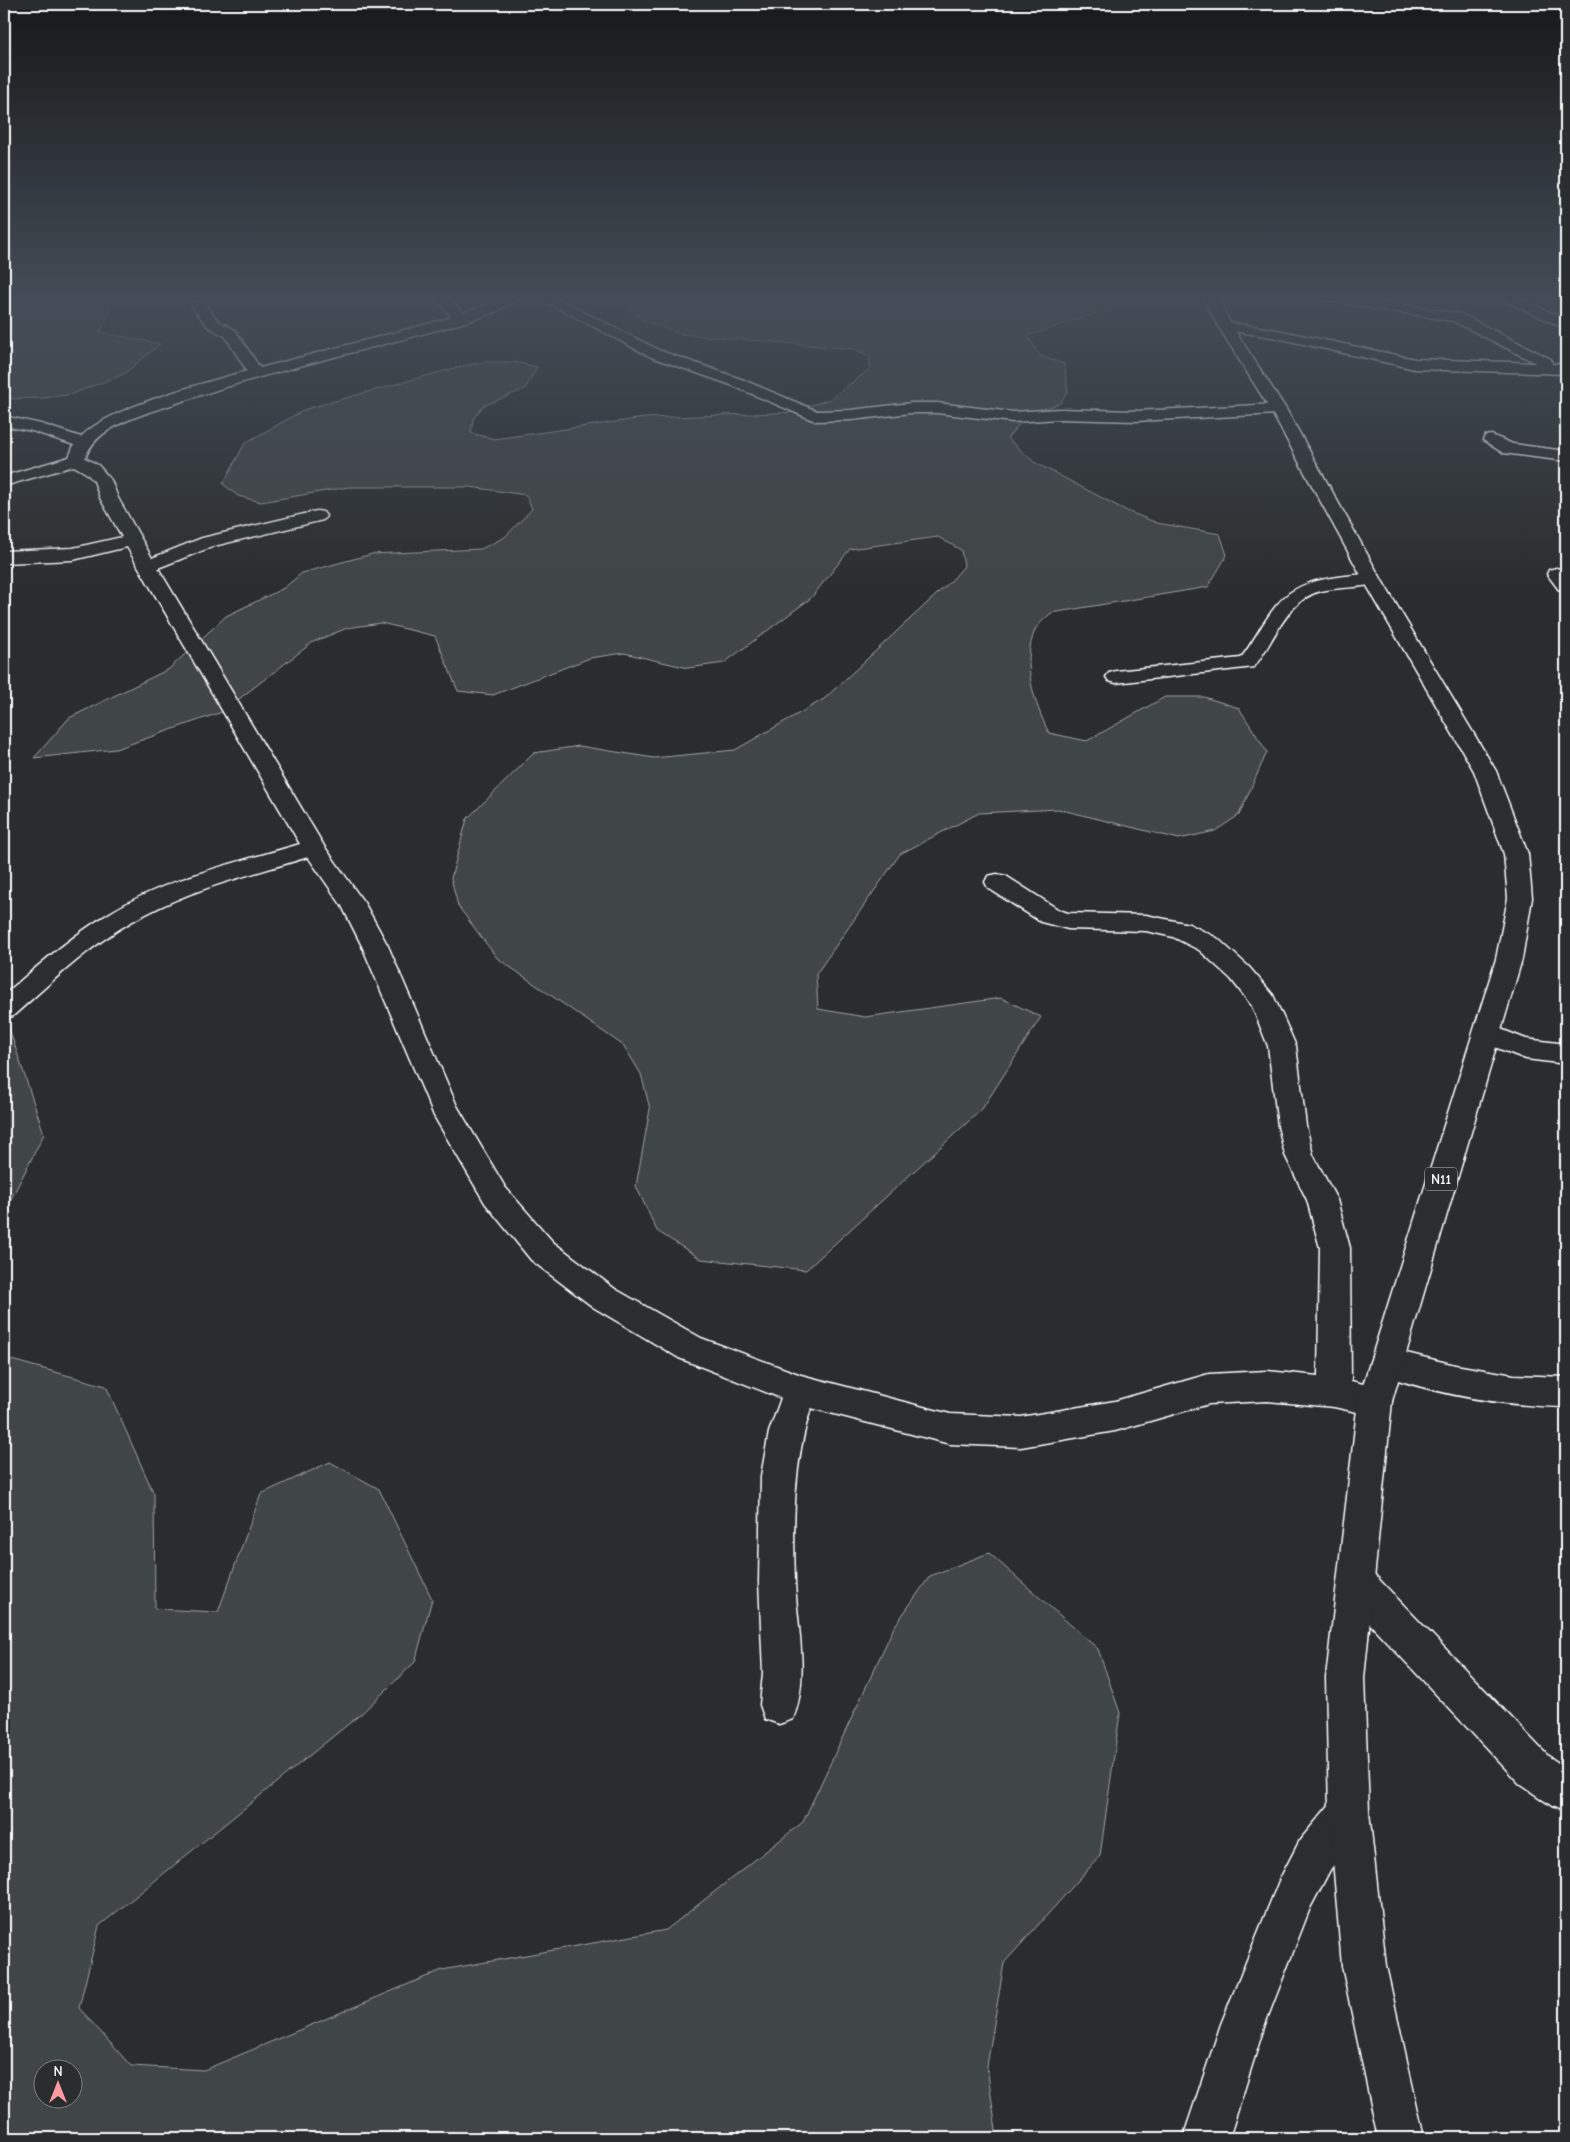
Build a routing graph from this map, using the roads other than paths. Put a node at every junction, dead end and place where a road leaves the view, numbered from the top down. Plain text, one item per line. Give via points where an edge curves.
1 (184, 396) edge
2 (769, 396) edge
3 (1270, 396) edge
4 (1278, 409) junction
5 (4, 421) edge
6 (1491, 440) dead end
7 (80, 451) junction
8 (1566, 456) edge
9 (4, 480) edge
10 (316, 516) dead end
11 (133, 540) junction
12 (4, 557) edge
13 (147, 566) junction
14 (1372, 579) junction
15 (1116, 677) dead end
16 (314, 848) junction
17 (997, 882) dead end
18 (4, 1010) edge
19 (1488, 1034) junction
20 (1566, 1054) edge
21 (1386, 1362) junction
22 (800, 1390) junction
23 (1334, 1392) junction
24 (1566, 1392) edge
25 (1375, 1402) junction
26 (1356, 1582) junction
27 (779, 1705) dead end
28 (1565, 1793) edge
29 (1349, 1812) junction
30 (1206, 2138) edge
31 (1401, 2138) edge

1 - 7 main road via 119,419
2 - 4 main road via 816,416 851,416 911,408 1013,417 1059,414 1135,416
3 - 4 main road, N11
4 - 14 main road, N11
5 - 7 main road via 35,427
6 - 8 main road via 1509,449
7 - 9 main road
7 - 11 main road via 102,480
10 - 13 main road via 208,542
11 - 12 main road via 73,554
11 - 13 main road
13 - 16 main road
14 - 15 main road via 1315,588 1298,594 1248,663
14 - 19 main road, N11 via 1485,771 1516,854 1520,898 1509,960
16 - 18 main road via 179,890 137,908 51,968
16 - 22 main road via 353,904 375,946 444,1108 496,1194 542,1251 604,1298 690,1348
17 - 23 main road via 1050,916 1068,921 1146,923 1180,930 1208,944 1240,973 1264,1002 1282,1046 1299,1155 1322,1200 1336,1248
19 - 20 main road via 1523,1050
19 - 21 main road, N11
21 - 24 main road via 1455,1380 1514,1390
21 - 25 main road, N11
22 - 23 main road via 950,1429 1021,1432 1115,1416 1209,1389 1267,1386
22 - 27 main road via 786,1432 778,1476 777,1581 782,1673
23 - 25 main road
25 - 26 main road, N11
26 - 28 main road via 1534,1770
26 - 29 main road, N11 via 1345,1678
29 - 30 main road via 1315,1855 1294,1896 1244,2024
29 - 31 main road, N11 via 1364,1966

